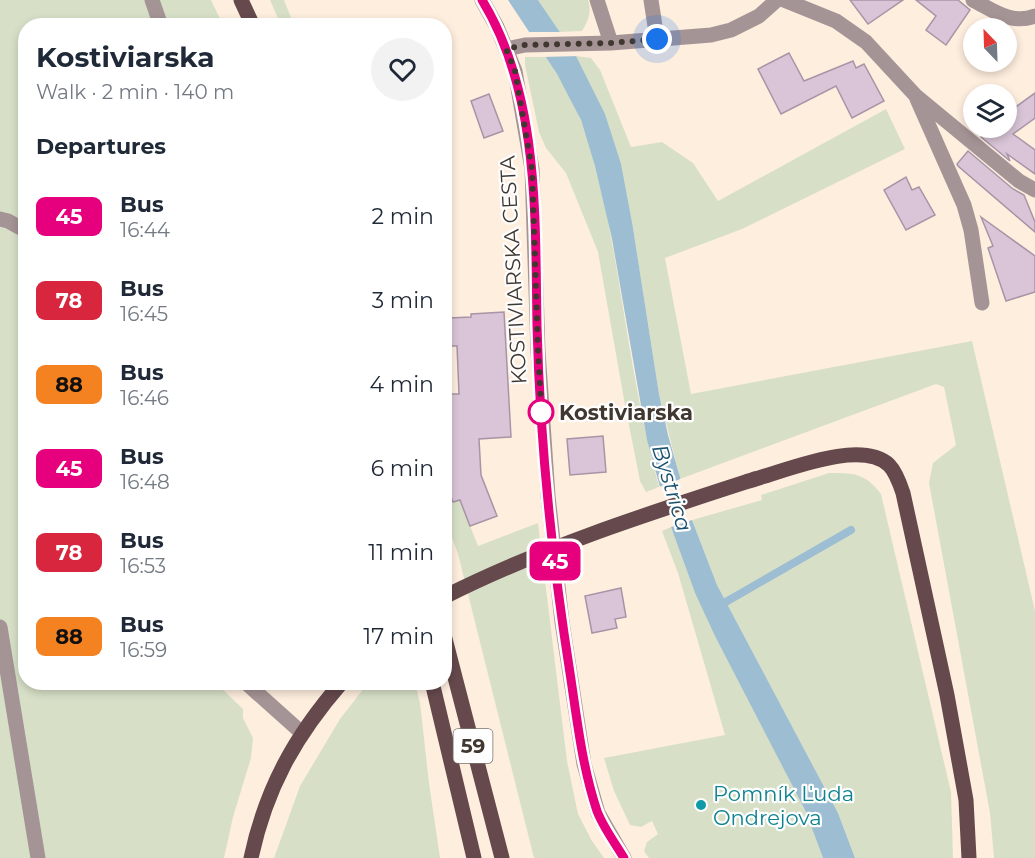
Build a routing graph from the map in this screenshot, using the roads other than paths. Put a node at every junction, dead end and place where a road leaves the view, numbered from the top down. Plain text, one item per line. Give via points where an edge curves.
1 (152, 0) edge
2 (241, 0) edge
3 (482, 0) edge
4 (597, 0) edge
5 (651, 0) edge
6 (777, 0) edge
7 (783, 0) edge
8 (973, 0) edge
9 (1035, 16) edge
10 (158, 18) edge
11 (249, 18) edge
12 (657, 39) junction
13 (611, 43) junction
14 (506, 49) junction
15 (916, 96) junction
16 (1035, 190) edge
17 (0, 219) edge
18 (18, 227) edge
19 (982, 303) dead end
20 (452, 593) edge
21 (0, 627) edge
22 (452, 666) edge
23 (253, 690) edge
24 (336, 690) edge
25 (434, 690) edge
26 (302, 733) junction
27 (38, 858) edge
28 (251, 858) edge
29 (474, 858) edge
30 (502, 858) edge
31 (624, 858) edge
32 (969, 858) edge

1 - 10 street
2 - 11 main road
3 - 14 street, KOSTIVIARSKA CESTA
4 - 13 street
5 - 12 street
6 - 12 street via 759,16 731,30
7 - 15 street via 836,21 866,42
8 - 9 street via 1013,20
12 - 13 street
13 - 14 street
14 - 31 street, KOSTIVIARSKA CESTA via 515,71 532,169 540,396 562,622 584,764 598,813
15 - 16 street
15 - 19 street via 964,205
17 - 18 street
20 - 32 main road, bridge via 559,546 809,463 852,454 870,455 888,464 903,493 947,695 966,800
21 - 27 street
22 - 30 main road, 59
23 - 26 street
24 - 26 main road
25 - 29 main road, 59
26 - 28 main road via 272,787

